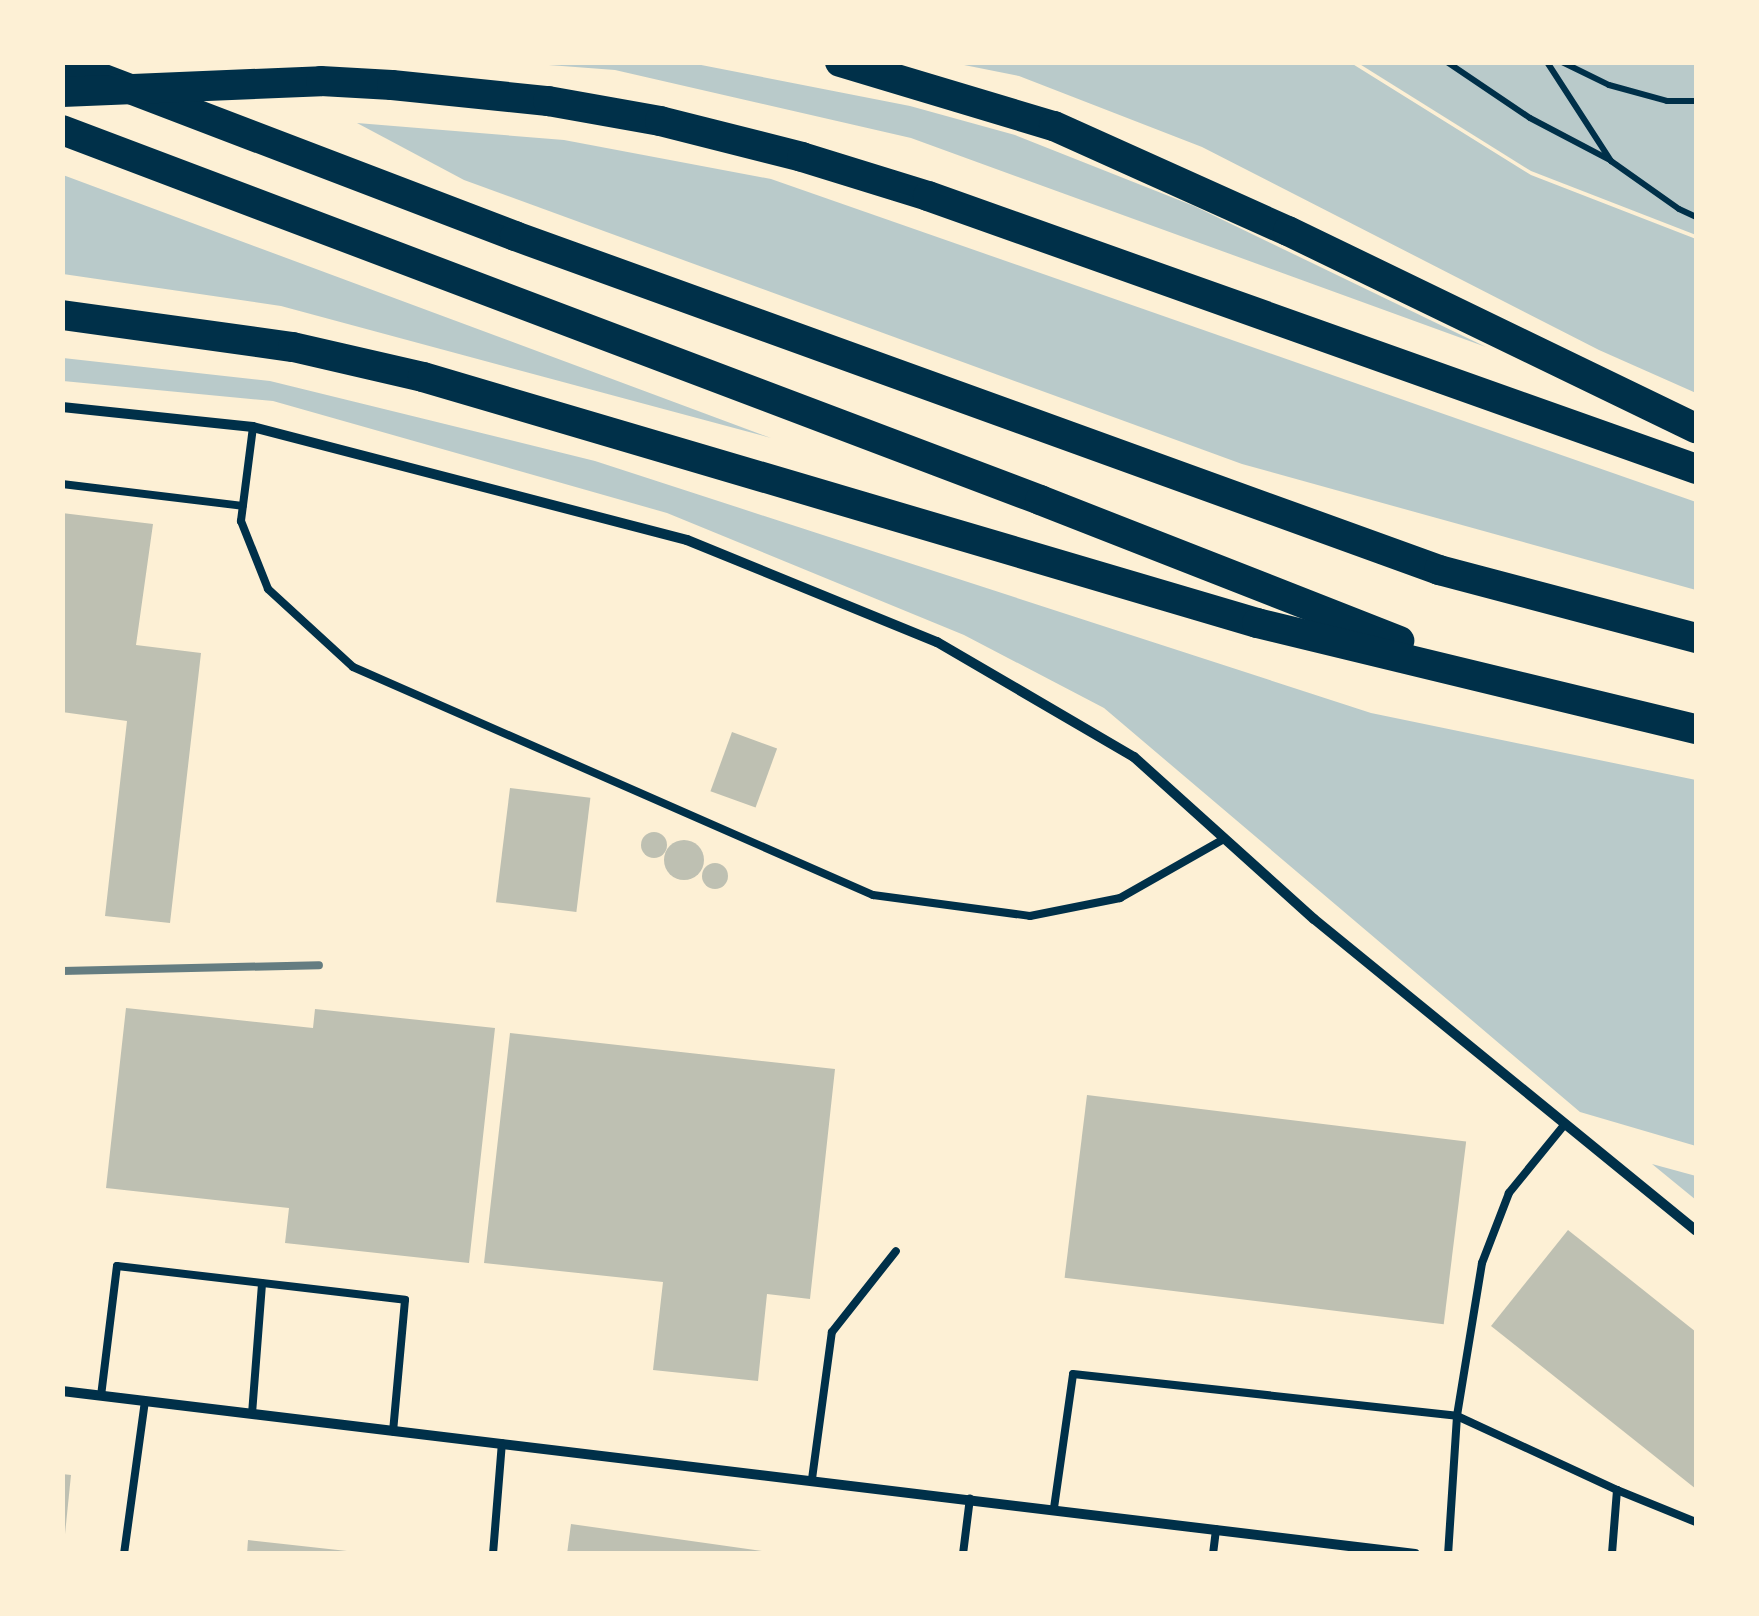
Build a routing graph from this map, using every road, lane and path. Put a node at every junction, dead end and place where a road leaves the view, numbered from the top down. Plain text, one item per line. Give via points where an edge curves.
1 (62, 62) edge
2 (840, 62) edge
3 (1446, 62) edge
4 (1546, 62) edge
5 (1562, 62) edge
6 (62, 92) edge
7 (1696, 101) edge
8 (62, 130) edge
9 (1611, 161) junction
10 (1696, 216) edge
11 (62, 315) edge
12 (62, 407) edge
13 (253, 427) junction
14 (1696, 428) edge
15 (1696, 469) edge
16 (62, 484) edge
17 (243, 506) junction
18 (1696, 638) edge
19 (1500, 681) junction
20 (1696, 729) edge
21 (1224, 838) junction
22 (1565, 1124) junction
23 (1696, 1232) edge
24 (896, 1251) dead end
25 (262, 1283) junction
26 (62, 1391) edge
27 (102, 1396) junction
28 (145, 1401) junction
29 (252, 1414) junction
30 (1457, 1416) junction
31 (393, 1431) junction
32 (502, 1444) junction
33 (812, 1479) junction
34 (1616, 1490) junction
35 (970, 1498) junction
36 (1054, 1508) junction
37 (1696, 1522) edge
38 (1216, 1528) junction
39 (124, 1554) edge
40 (492, 1554) edge
41 (964, 1554) edge
42 (1213, 1554) edge
43 (1415, 1554) edge
44 (1448, 1554) edge
45 (1612, 1554) edge

1 - 18 highway via 515,236 1439,570
2 - 14 highway via 1054,126 1288,230
3 - 9 path
4 - 9 path
5 - 7 path via 1667,101
6 - 15 highway via 321,82 548,101 660,121 802,157 1314,330
8 - 19 highway
9 - 10 path
11 - 19 highway via 293,348 424,377 1256,623
12 - 13 street
13 - 17 lane
13 - 21 street via 687,540 937,642 1134,757
16 - 17 lane
17 - 21 lane via 241,522 268,589 353,666 874,894 1030,916 1120,898
19 - 20 highway
21 - 22 street
22 - 23 street
22 - 30 lane via 1509,1193 1482,1262
24 - 33 lane via 832,1332
25 - 27 lane via 117,1266
25 - 29 lane
25 - 31 lane via 405,1300
26 - 27 street
27 - 28 street
28 - 29 street
28 - 39 lane
29 - 31 street
30 - 34 lane
30 - 36 lane via 1073,1374
30 - 44 lane
31 - 32 street
32 - 33 street
32 - 40 lane
33 - 35 street
34 - 37 lane
34 - 45 lane
35 - 36 street
35 - 41 lane
36 - 38 street
38 - 42 lane
38 - 43 street

